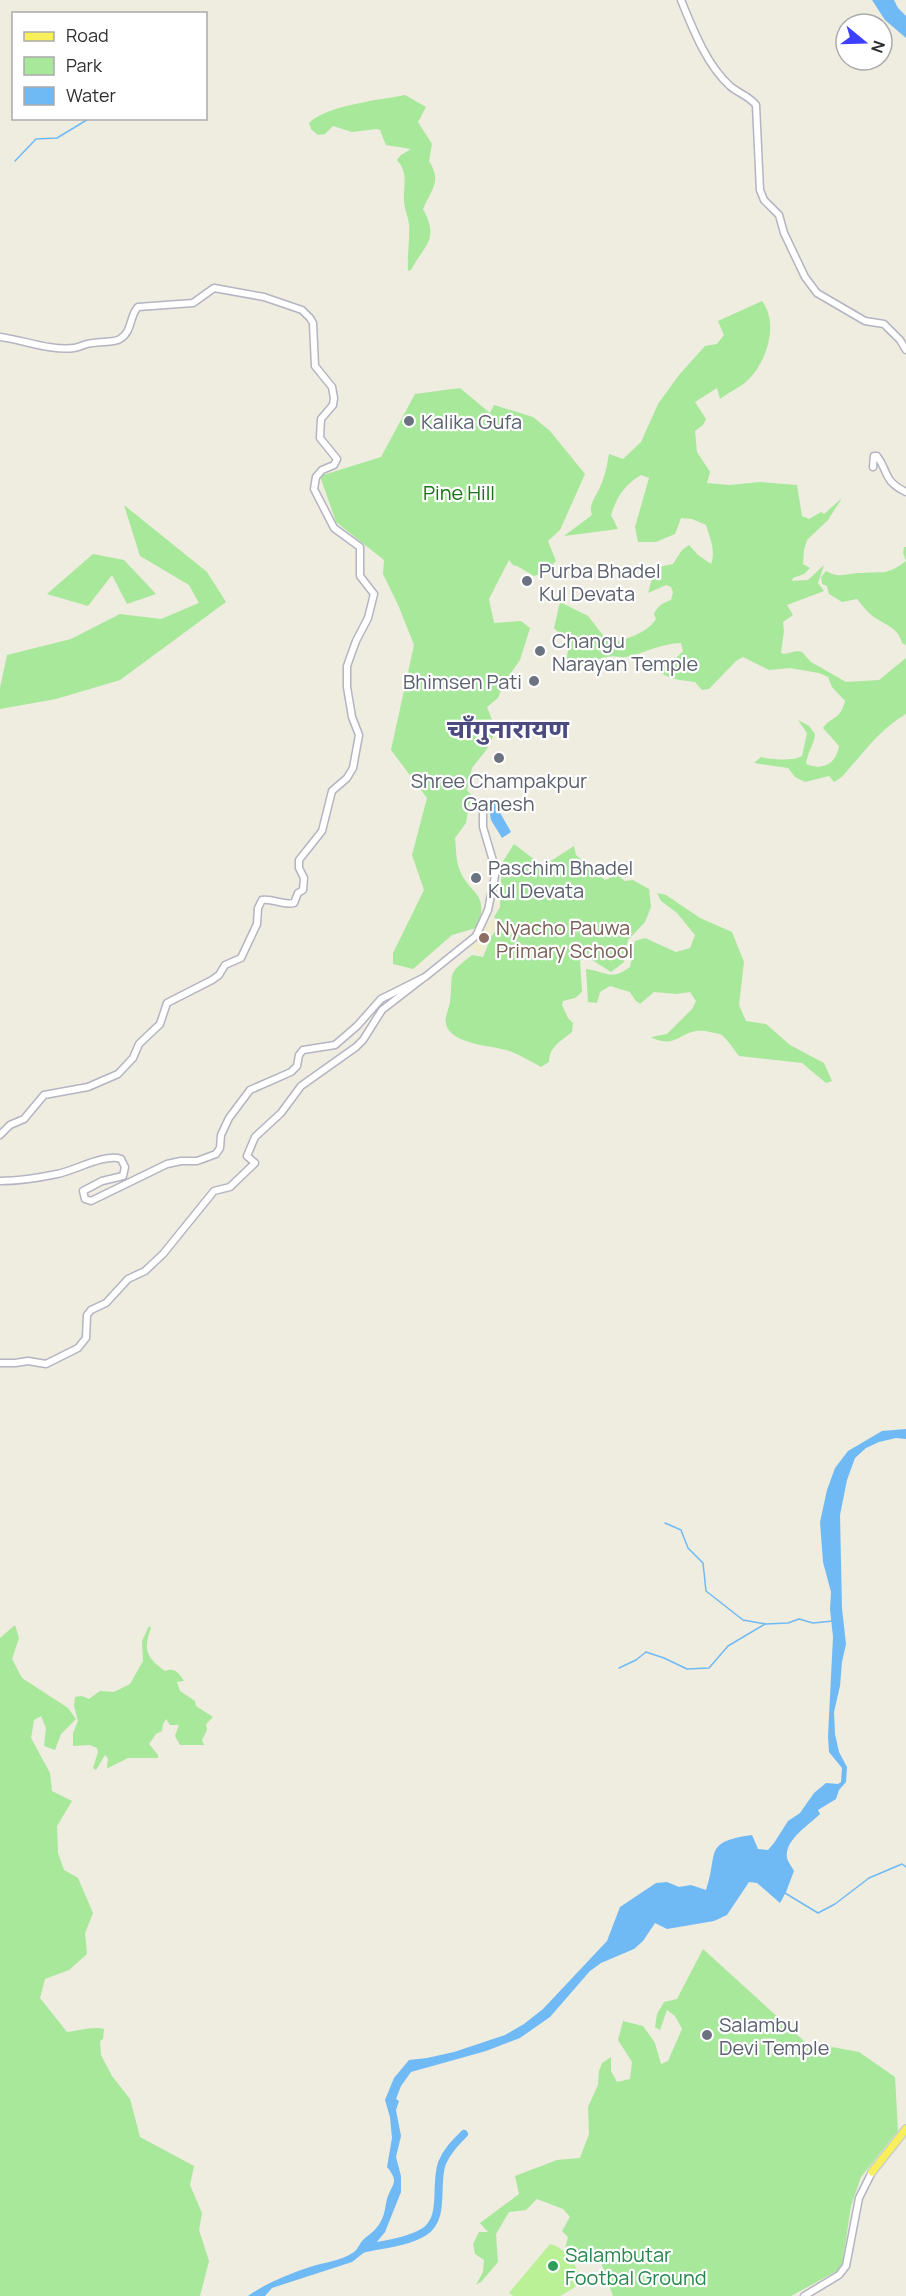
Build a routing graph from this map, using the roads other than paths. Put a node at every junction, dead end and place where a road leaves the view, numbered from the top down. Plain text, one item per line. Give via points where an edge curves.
1 (681, 0) edge
2 (0, 337) edge
3 (906, 350) edge
4 (873, 467) dead end
5 (906, 492) edge
6 (483, 812) dead end
7 (425, 977) junction
8 (0, 1135) edge
9 (0, 1180) edge
10 (0, 1362) edge
11 (906, 2129) edge
12 (872, 2172) joint
13 (804, 2296) edge

1 - 3 street via 717,69 756,105 760,190 779,215 805,278 822,297 865,321 884,324
2 - 8 street via 74,348 119,340 129,330 138,307 194,303 214,288 264,297 305,312 313,323 315,366 332,387 334,398 319,427 320,438 337,462 316,477 314,489 334,528 360,547 360,576 374,596 347,666 347,687 358,735 353,768 333,791 323,828 299,860 303,890 294,903 262,900 241,958 225,965 212,980 167,1003 160,1024 139,1044 133,1058 118,1074 88,1087 44,1095 24,1119
4 - 5 street via 873,458 877,456 885,476
6 - 7 street via 483,827 496,871 488,910 476,936
7 - 9 street via 381,999 334,1045 301,1052 291,1072 250,1090 229,1118 221,1135 222,1144 212,1156 167,1164 94,1200 85,1199 83,1191 93,1184 123,1176 125,1167 121,1159 110,1158 18,1181
7 - 10 street via 382,1010 363,1041 295,1092 281,1113 252,1141 247,1156 255,1163 247,1172 230,1187 214,1191 163,1254 128,1279 106,1303 91,1310 87,1315 86,1338 78,1348 46,1364 28,1360
11 - 12 main road
12 - 13 street via 859,2198 846,2266 839,2275

